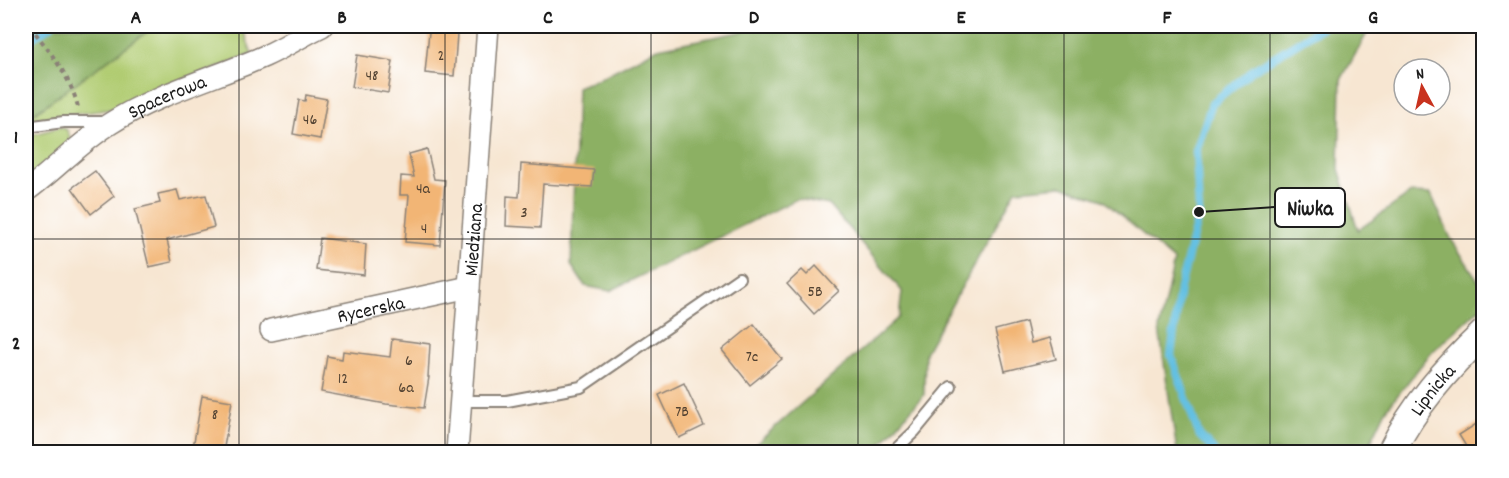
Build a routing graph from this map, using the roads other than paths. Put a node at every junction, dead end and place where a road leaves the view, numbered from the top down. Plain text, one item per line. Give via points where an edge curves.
1 (322, 26) edge
2 (488, 26) edge
3 (112, 122) junction
4 (26, 127) edge
5 (26, 191) edge
6 (739, 278) dead end
7 (469, 287) junction
8 (271, 330) dead end
9 (1484, 333) edge
10 (951, 387) dead end
11 (461, 401) junction
12 (456, 453) edge
13 (893, 453) edge
14 (1391, 453) edge

1 - 3 street, Spacerowa via 268,55
2 - 7 street, Miedziana
3 - 4 lane
3 - 5 street, Spacerowa
6 - 11 lane via 581,387 507,401
7 - 8 street, Rycerska
7 - 11 street, Miedziana
9 - 14 street, Lipnicka via 1440,377 1413,413
10 - 13 lane
11 - 12 street, Miedziana

